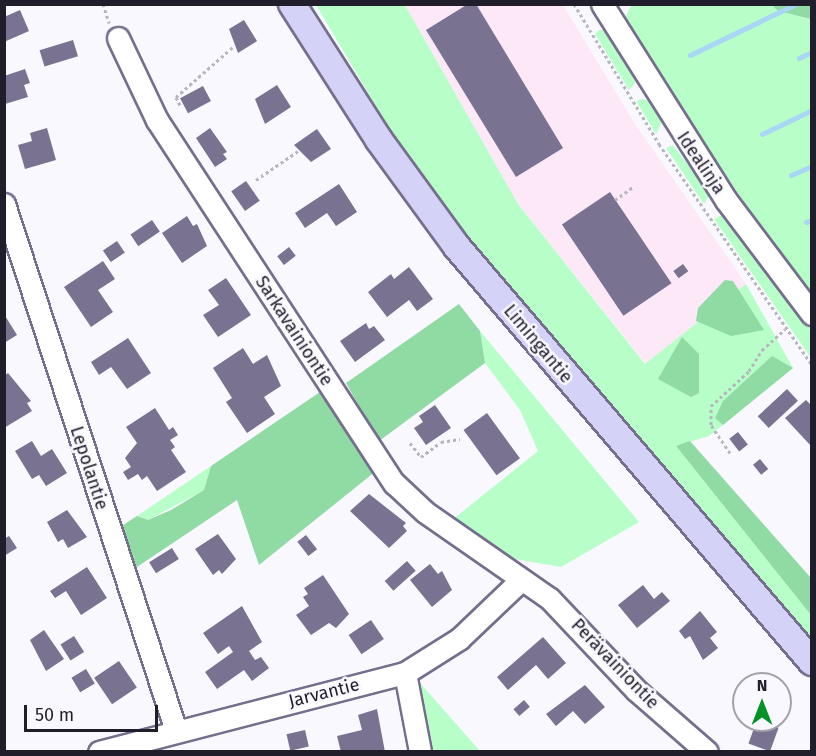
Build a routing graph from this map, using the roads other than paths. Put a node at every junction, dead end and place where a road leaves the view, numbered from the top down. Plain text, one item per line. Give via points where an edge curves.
1 (292, 4) edge
2 (605, 5) edge
3 (118, 38) dead end
4 (4, 204) edge
5 (812, 314) edge
6 (521, 580) junction
7 (812, 662) edge
8 (405, 673) junction
9 (176, 731) junction
10 (99, 752) edge
11 (420, 752) edge
12 (707, 752) edge

1 - 7 main road, Limingantie via 379,140 456,247
2 - 5 street, Idealinja via 726,200
3 - 6 street, Sarkavainiontie via 157,120 375,459 425,512
4 - 9 street, Lepolantie
6 - 8 street, Jarvantie via 459,639
6 - 12 street, Perävainiontie via 550,599 636,690
8 - 9 street, Jarvantie
8 - 11 street
9 - 10 street, Jarvantie

